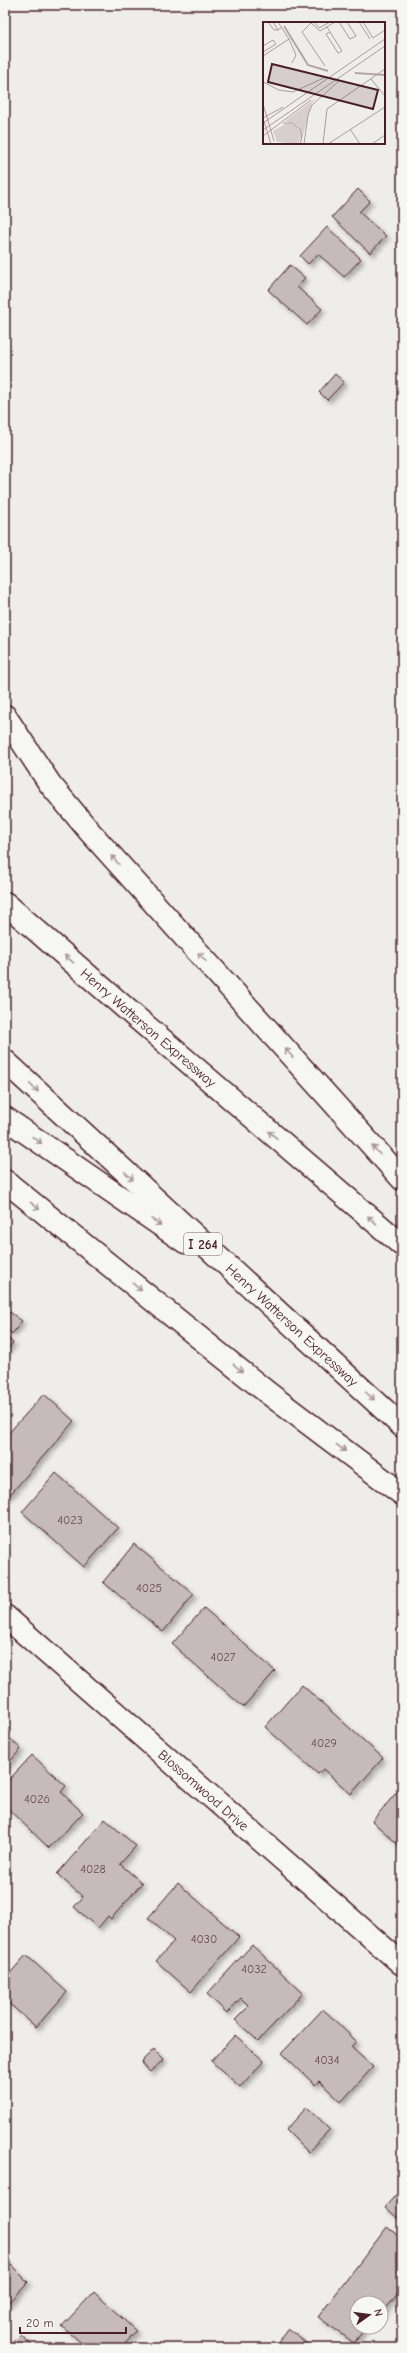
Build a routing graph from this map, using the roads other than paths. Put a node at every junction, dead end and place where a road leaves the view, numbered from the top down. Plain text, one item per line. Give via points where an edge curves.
1 (5, 716) edge
2 (5, 903) edge
3 (5, 1061) edge
4 (5, 1118) edge
5 (402, 1179) edge
6 (5, 1181) edge
7 (402, 1245) edge
8 (252, 1289) junction
9 (402, 1426) edge
10 (402, 1494) edge
11 (5, 1616) edge
12 (402, 1964) edge

5 -> 1 main road via 90,832 50,784
7 -> 2 main road, Henry Watterson Expressway
3 -> 8 main road, Henry Watterson Expressway / I 264
4 -> 8 main road
6 -> 10 main road via 268,1393
8 -> 9 main road, Henry Watterson Expressway / I 264
11 - 12 main road, Blossomwood Drive

